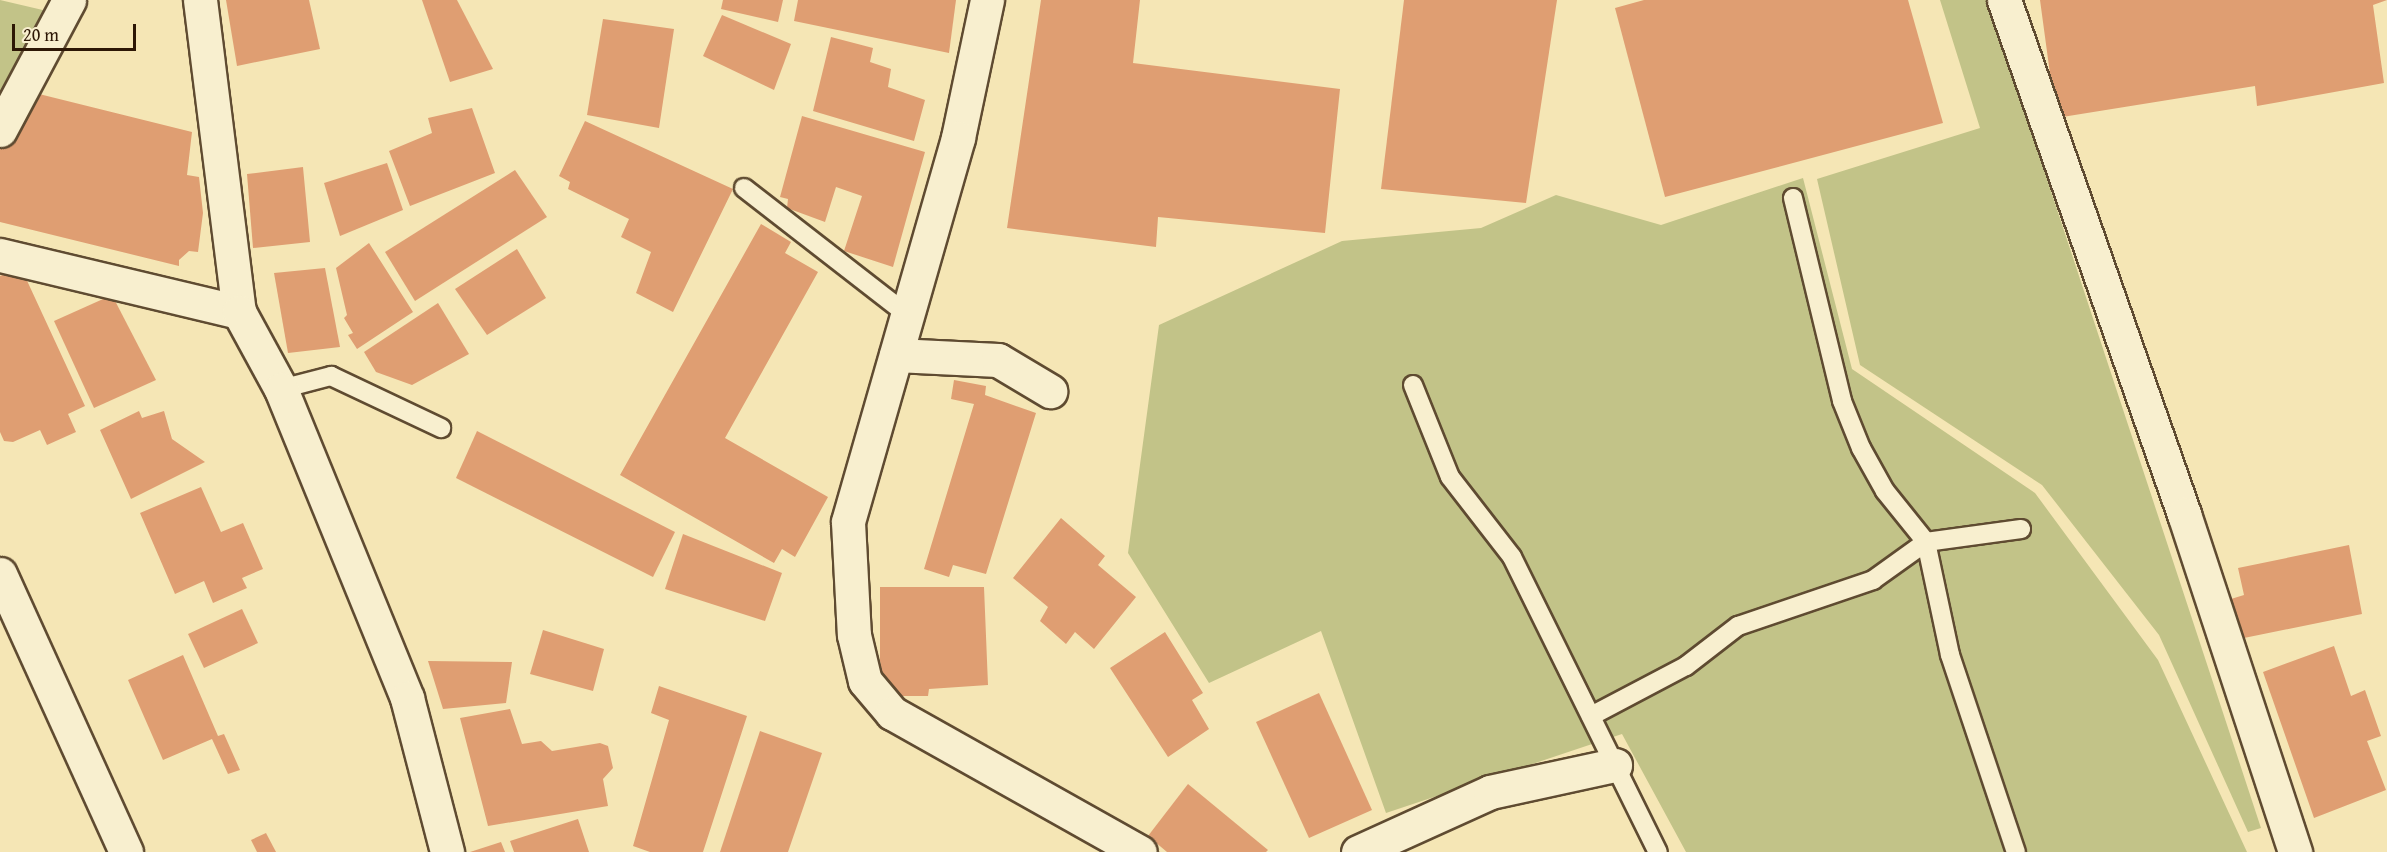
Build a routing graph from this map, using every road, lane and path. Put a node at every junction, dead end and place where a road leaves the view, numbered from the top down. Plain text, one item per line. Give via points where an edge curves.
1 (69, 0) edge
2 (200, 0) edge
3 (987, 0) edge
4 (2004, 0) edge
5 (0, 130) edge
6 (744, 188) dead end
7 (1792, 198) dead end
8 (0, 255) edge
9 (239, 312) junction
10 (908, 315) junction
11 (896, 355) junction
12 (1413, 385) dead end
13 (281, 389) junction
14 (1050, 391) dead end
15 (441, 428) dead end
16 (2021, 529) dead end
17 (1926, 543) junction
18 (0, 574) edge
19 (1591, 716) junction
20 (1615, 765) junction
21 (126, 852) edge
22 (447, 852) edge
23 (1140, 852) edge
24 (1358, 852) edge
25 (1658, 852) edge
26 (2016, 852) edge
27 (2295, 852) edge

1 - 5 street
2 - 9 street
3 - 10 street via 958,138
4 - 27 street via 2184,514
6 - 10 lane
7 - 17 lane via 1842,401 1861,448 1886,491
8 - 9 street
9 - 13 street
10 - 11 street
11 - 14 street via 998,360
11 - 23 street via 848,522 854,635 865,681 892,713
12 - 19 lane via 1450,477 1512,557
13 - 15 lane via 331,376
13 - 22 street via 407,698
16 - 17 lane
17 - 19 lane via 1873,580 1738,626 1686,666
17 - 26 lane via 1950,654
18 - 21 street
19 - 20 lane
20 - 24 street via 1490,792
20 - 25 lane

